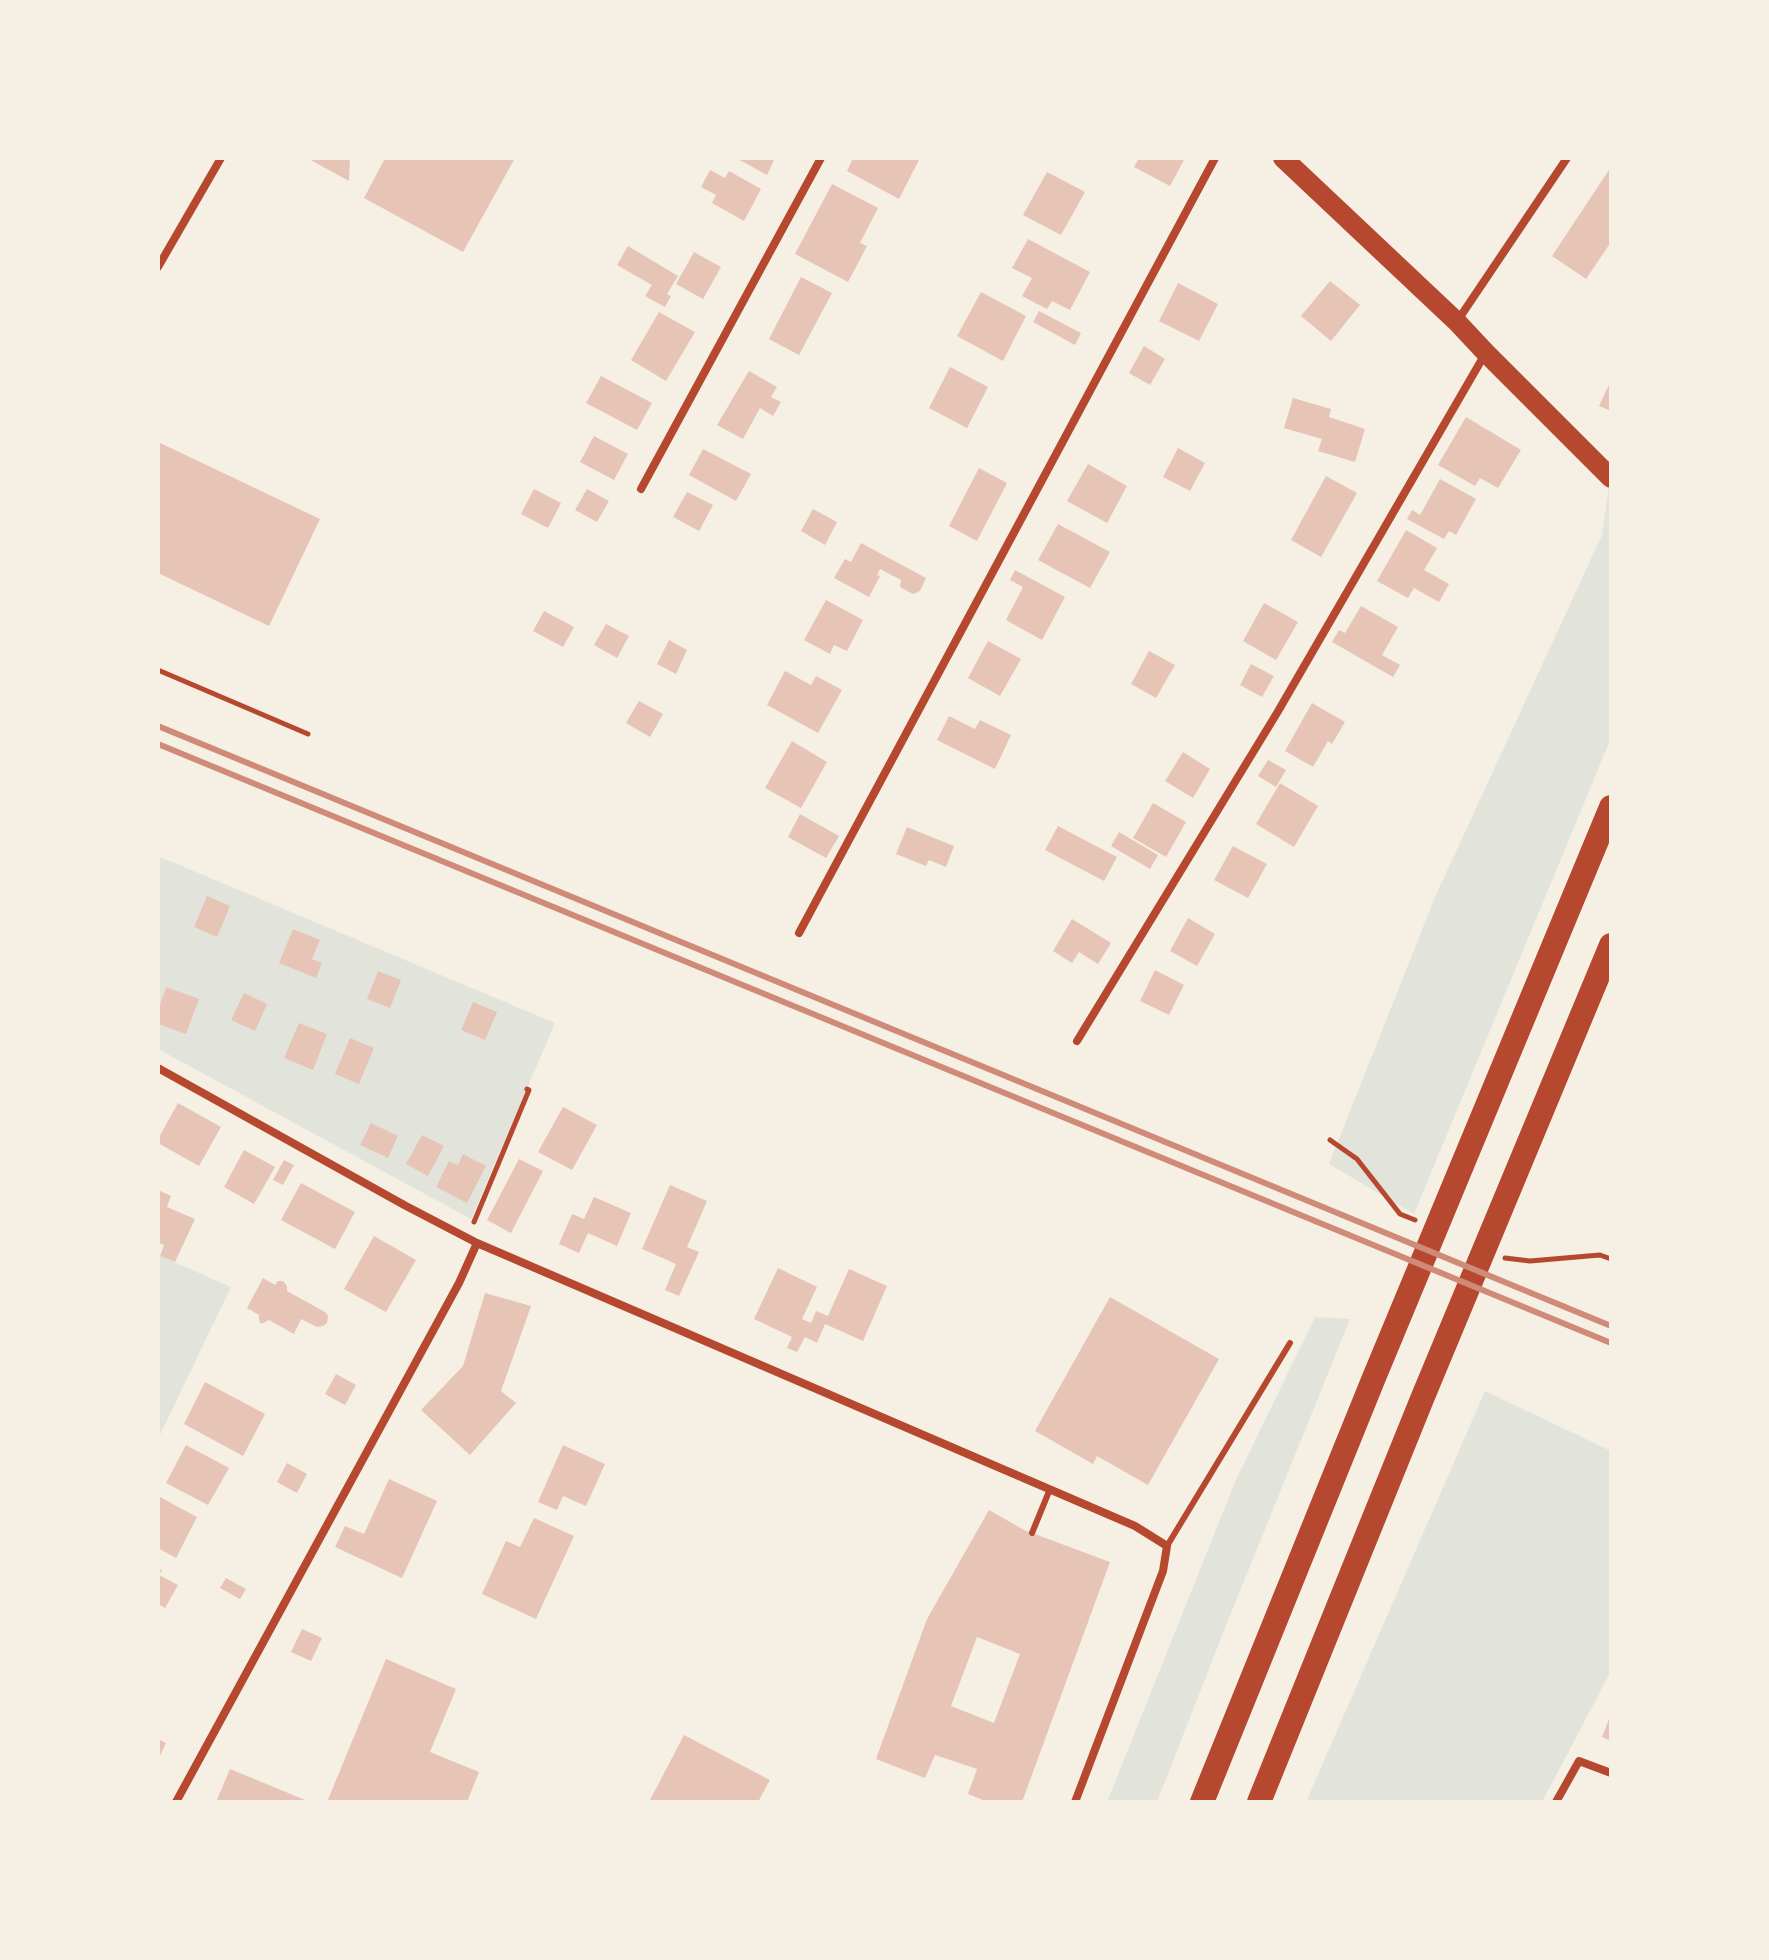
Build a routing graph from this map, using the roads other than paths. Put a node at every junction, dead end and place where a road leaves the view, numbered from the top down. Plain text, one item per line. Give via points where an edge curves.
1 (221, 158) edge
2 (821, 158) edge
3 (1215, 158) edge
4 (1283, 158) edge
5 (1567, 158) edge
6 (158, 267) edge
7 (1457, 322) junction
8 (1486, 353) junction
9 (1611, 478) edge
10 (641, 489) dead end
11 (1611, 807) edge
12 (799, 933) dead end
13 (1611, 945) edge
14 (1077, 1041) dead end
15 (159, 1070) edge
16 (477, 1243) junction
17 (1290, 1343) dead end
18 (1050, 1489) junction
19 (1032, 1533) dead end
20 (1167, 1546) junction
21 (1611, 1773) edge
22 (176, 1802) edge
23 (1075, 1802) edge
24 (1202, 1802) edge
25 (1259, 1802) edge
26 (1556, 1802) edge

1 - 6 street
2 - 10 street
3 - 12 street
4 - 7 main road
5 - 7 street
7 - 8 main road
8 - 9 main road
8 - 14 street via 1277,713
11 - 24 highway
13 - 25 highway
15 - 16 street
16 - 18 street
16 - 22 street
17 - 20 lane
18 - 19 lane
18 - 20 street
20 - 23 street via 1163,1571
21 - 26 street via 1579,1761

